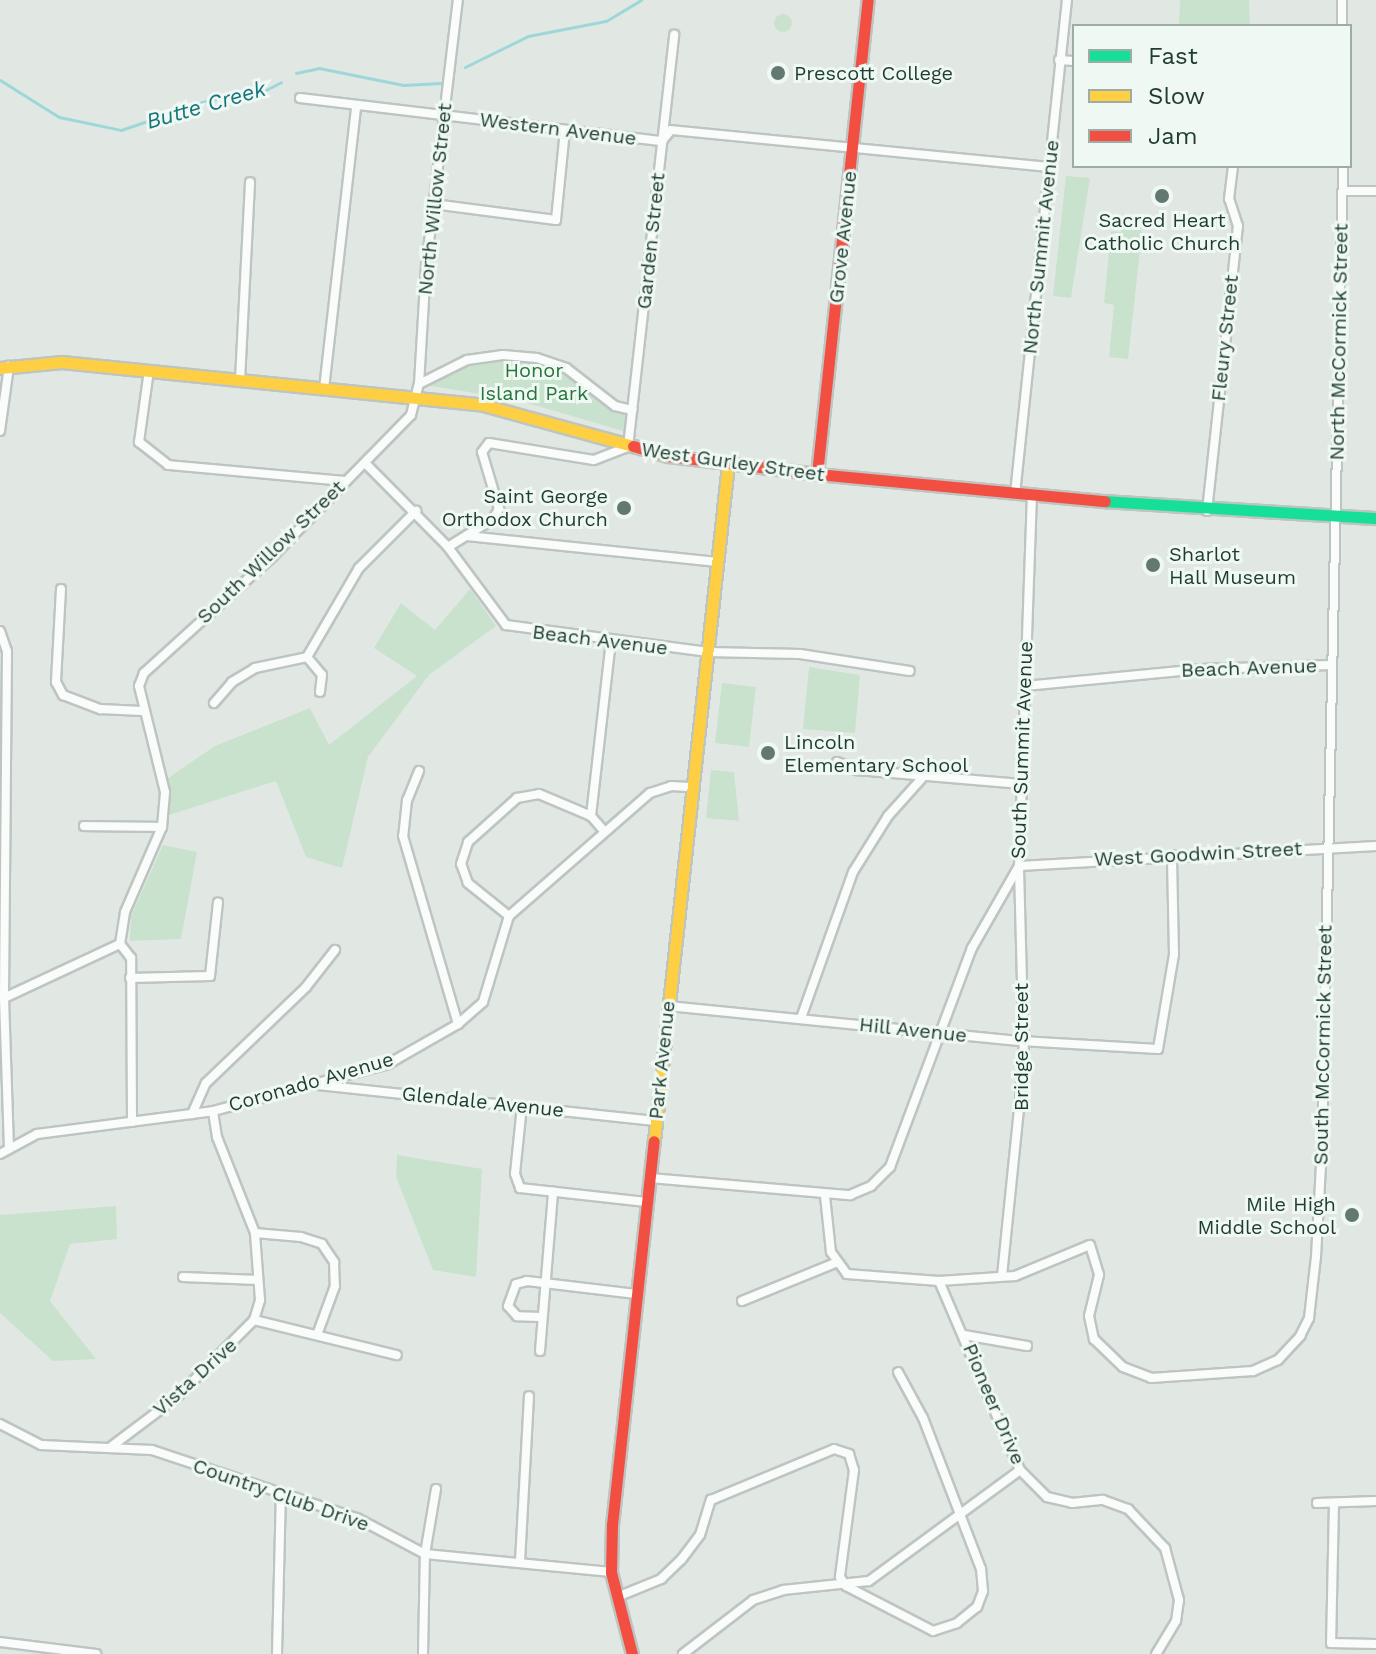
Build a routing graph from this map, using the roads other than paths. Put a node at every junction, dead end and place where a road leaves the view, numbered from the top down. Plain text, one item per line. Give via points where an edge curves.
1 (458, 0) edge
2 (868, 0) edge
3 (1067, 0) edge
4 (1342, 0) edge
5 (1342, 24) edge
6 (674, 35) dead end
7 (1059, 60) junction
8 (1072, 61) edge
9 (300, 98) dead end
10 (356, 108) junction
11 (444, 115) junction
12 (565, 130) junction
13 (662, 141) junction
14 (852, 149) junction
15 (1050, 167) junction
16 (1233, 168) edge
17 (1343, 168) edge
18 (250, 182) dead end
19 (1343, 191) junction
20 (1376, 191) edge
21 (433, 204) junction
22 (4, 367) edge
23 (149, 370) junction
24 (240, 380) junction
25 (419, 384) junction
26 (324, 389) junction
27 (417, 398) junction
28 (633, 410) junction
29 (0, 431) edge
30 (628, 447) junction
31 (365, 463) junction
32 (728, 464) junction
33 (817, 474) junction
34 (343, 481) junction
35 (1015, 494) junction
36 (1032, 496) junction
37 (416, 511) junction
38 (1207, 511) junction
39 (1332, 518) junction
40 (1376, 518) edge
41 (466, 536) junction
42 (448, 547) junction
43 (718, 562) junction
44 (61, 589) dead end
45 (0, 631) edge
46 (611, 640) junction
47 (708, 652) junction
48 (307, 657) junction
49 (1330, 665) junction
50 (910, 671) dead end
51 (1025, 686) junction
52 (320, 692) dead end
53 (214, 703) dead end
54 (142, 711) junction
55 (837, 762) dead end
56 (419, 771) dead end
57 (923, 777) junction
58 (1021, 784) junction
59 (693, 787) junction
60 (591, 816) junction
61 (84, 826) dead end
62 (162, 827) junction
63 (604, 831) junction
64 (1376, 846) edge
65 (1327, 847) junction
66 (1172, 855) junction
67 (1019, 866) junction
68 (218, 902) dead end
69 (509, 916) junction
70 (120, 944) junction
71 (335, 950) dead end
72 (2, 977) edge
73 (130, 978) junction
74 (4, 998) junction
75 (668, 1006) junction
76 (801, 1018) junction
77 (458, 1024) junction
78 (938, 1033) junction
79 (1021, 1041) junction
80 (311, 1085) junction
81 (522, 1106) junction
82 (213, 1111) junction
83 (192, 1114) junction
84 (655, 1121) junction
85 (132, 1122) junction
86 (9, 1148) junction
87 (0, 1154) edge
88 (650, 1178) junction
89 (553, 1192) junction
90 (825, 1196) junction
91 (646, 1202) junction
92 (255, 1233) junction
93 (835, 1263) junction
94 (1002, 1276) junction
95 (183, 1277) dead end
96 (258, 1280) junction
97 (939, 1281) junction
98 (542, 1282) junction
99 (636, 1294) junction
100 (742, 1301) dead end
101 (541, 1317) junction
102 (254, 1320) junction
103 (317, 1335) junction
104 (964, 1335) junction
105 (1027, 1346) dead end
106 (540, 1351) dead end
107 (397, 1355) dead end
108 (898, 1372) dead end
109 (529, 1396) dead end
110 (0, 1424) edge
111 (112, 1447) junction
112 (1020, 1470) junction
113 (436, 1489) dead end
114 (281, 1494) junction
115 (1376, 1501) edge
116 (1317, 1503) dead end
117 (1334, 1503) junction
118 (957, 1518) junction
119 (425, 1554) junction
120 (520, 1562) junction
121 (611, 1572) junction
122 (846, 1586) junction
123 (617, 1597) junction
124 (0, 1642) edge
125 (1376, 1644) edge
126 (96, 1654) edge
127 (277, 1654) edge
128 (423, 1654) edge
129 (632, 1654) edge
130 (683, 1654) edge
131 (1156, 1654) edge

1 - 11 street, North Willow Street
2 - 14 main road, Grove Avenue
3 - 7 street, North Summit Avenue
4 - 5 street
6 - 13 street, Garden Street
7 - 8 street
7 - 15 street, North Summit Avenue
9 - 10 street, Western Avenue
10 - 11 street, Western Avenue
10 - 26 street
11 - 12 street, Western Avenue
11 - 21 street, North Willow Street
12 - 13 street, Western Avenue
12 - 21 street via 556,220
13 - 14 street, Western Avenue via 671,130
13 - 28 street, Garden Street
14 - 15 street, Western Avenue
14 - 33 main road, Grove Avenue
15 - 35 street, North Summit Avenue
16 - 38 street, Fleury Street via 1229,199 1238,226
17 - 19 street, North McCormick Street
18 - 24 street
19 - 20 street
19 - 39 street, North McCormick Street
21 - 25 street, North Willow Street
22 - 23 main road, West Gurley Street via 62,362
22 - 29 street
23 - 24 main road, West Gurley Street
23 - 34 street via 139,442 168,465
24 - 26 main road, West Gurley Street
25 - 27 street, North Willow Street
25 - 28 street via 467,360 537,358 566,368 615,406
26 - 27 main road, West Gurley Street
27 - 30 main road, West Gurley Street via 524,415
27 - 31 street, South Willow Street via 411,415
28 - 30 street, Garden Street
30 - 32 main road, West Gurley Street
30 - 41 street via 594,460 489,443 482,452 499,509
31 - 34 street, South Willow Street
31 - 37 street, Beach Avenue
32 - 33 main road, West Gurley Street
32 - 43 main road, Park Avenue
33 - 35 main road, West Gurley Street
34 - 54 street, South Willow Street via 273,556 144,673 139,686
35 - 36 main road, West Gurley Street
36 - 38 main road, West Gurley Street
36 - 51 street, South Summit Avenue
37 - 42 street, Beach Avenue
37 - 48 street via 359,568
38 - 39 main road, West Gurley Street
39 - 40 main road, West Gurley Street
39 - 49 street, South McCormick Street
41 - 42 street
41 - 43 street
42 - 46 street, Beach Avenue via 506,625
43 - 47 main road, Park Avenue
44 - 54 street via 56,682 63,695 100,709
45 - 72 street via 7,651
46 - 47 street, Beach Avenue
46 - 60 street
47 - 50 street, Beach Avenue via 800,654
47 - 59 main road, Park Avenue
48 - 52 street via 322,675
48 - 53 street via 255,668 232,682
49 - 51 street, Beach Avenue via 1201,669
49 - 65 street, South McCormick Street
51 - 58 street, South Summit Avenue
54 - 62 street, South Willow Street via 165,792
55 - 57 street via 857,770
56 - 77 street via 407,800 403,836
57 - 58 street
57 - 76 street via 888,816 853,872
58 - 67 street, South Summit Avenue
59 - 63 street via 671,786 650,793
59 - 75 main road, Park Avenue
60 - 63 street
60 - 69 street via 539,794 517,798 468,842 461,864 468,883
61 - 62 street
62 - 70 street via 125,912
63 - 69 street
64 - 65 street, West Goodwin Street
65 - 66 street, West Goodwin Street
65 - 94 street, South McCormick Street via 1322,1159 1309,1318 1300,1336 1278,1360 1253,1371 1151,1378 1123,1367 1094,1339 1089,1316 1099,1275 1090,1245 1015,1276
66 - 67 street, West Goodwin Street
66 - 79 street, Hill Avenue via 1174,954 1158,1049
67 - 78 street, South Summit Avenue via 972,948
67 - 79 street, Bridge Street
68 - 73 street via 210,976
69 - 77 street, Coronado Avenue via 483,1002
70 - 73 street via 131,958
70 - 74 street
71 - 83 street via 306,987 206,1083
72 - 74 street
73 - 85 street
74 - 86 street
75 - 76 street, Hill Avenue
75 - 84 main road, Park Avenue
76 - 78 street, Hill Avenue
77 - 80 street, Coronado Avenue via 388,1064
78 - 79 street, Hill Avenue
78 - 90 street, South Summit Avenue via 890,1167 871,1186 850,1195
79 - 94 street, Bridge Street via 1021,1116
80 - 81 street, Glendale Avenue
80 - 82 street, Coronado Avenue
81 - 84 street, Glendale Avenue
81 - 89 street via 515,1174 520,1188
82 - 83 street, Coronado Avenue
82 - 92 street, Vista Drive via 217,1137
83 - 85 street, Coronado Avenue
84 - 88 main road, Park Avenue
85 - 86 street, Coronado Avenue via 37,1134
86 - 87 street, Coronado Avenue
88 - 90 street
88 - 91 main road, Park Avenue
89 - 91 street
89 - 98 street
90 - 93 street
91 - 99 main road, Park Avenue
92 - 96 street, Vista Drive
92 - 103 street via 279,1232 322,1244 334,1262 335,1286
93 - 97 street via 847,1274
93 - 100 street
94 - 97 street
95 - 96 street
96 - 102 street, Vista Drive
97 - 104 street, Pioneer Drive
98 - 99 street
98 - 101 street
98 - 101 street via 516,1284 508,1306 517,1316
99 - 121 main road, Park Avenue
101 - 106 street
102 - 103 street
102 - 111 street, Vista Drive via 188,1388
103 - 107 street
104 - 105 street
104 - 112 street, Pioneer Drive
108 - 118 street via 923,1418
109 - 120 street
110 - 111 street, Country Club Drive via 41,1445
111 - 114 street, Country Club Drive via 152,1450
112 - 118 street
112 - 131 street, Pioneer Drive via 1047,1497 1072,1503 1103,1500 1128,1509 1165,1548 1179,1600 1176,1621
113 - 119 street
114 - 119 street, Country Club Drive via 357,1518
114 - 127 street
115 - 117 street
116 - 117 street
117 - 125 street via 1331,1643
118 - 122 street via 869,1581
118 - 122 street via 981,1569 983,1591 977,1607 957,1623 933,1631
119 - 120 street, Country Club Drive
119 - 128 street
120 - 121 street, Country Club Drive
121 - 123 main road, Park Avenue
122 - 123 street via 840,1577 854,1470 849,1454 834,1449 711,1500 700,1535 681,1560 661,1579
122 - 130 street via 783,1590 753,1600
123 - 129 main road, Park Avenue
124 - 126 street

